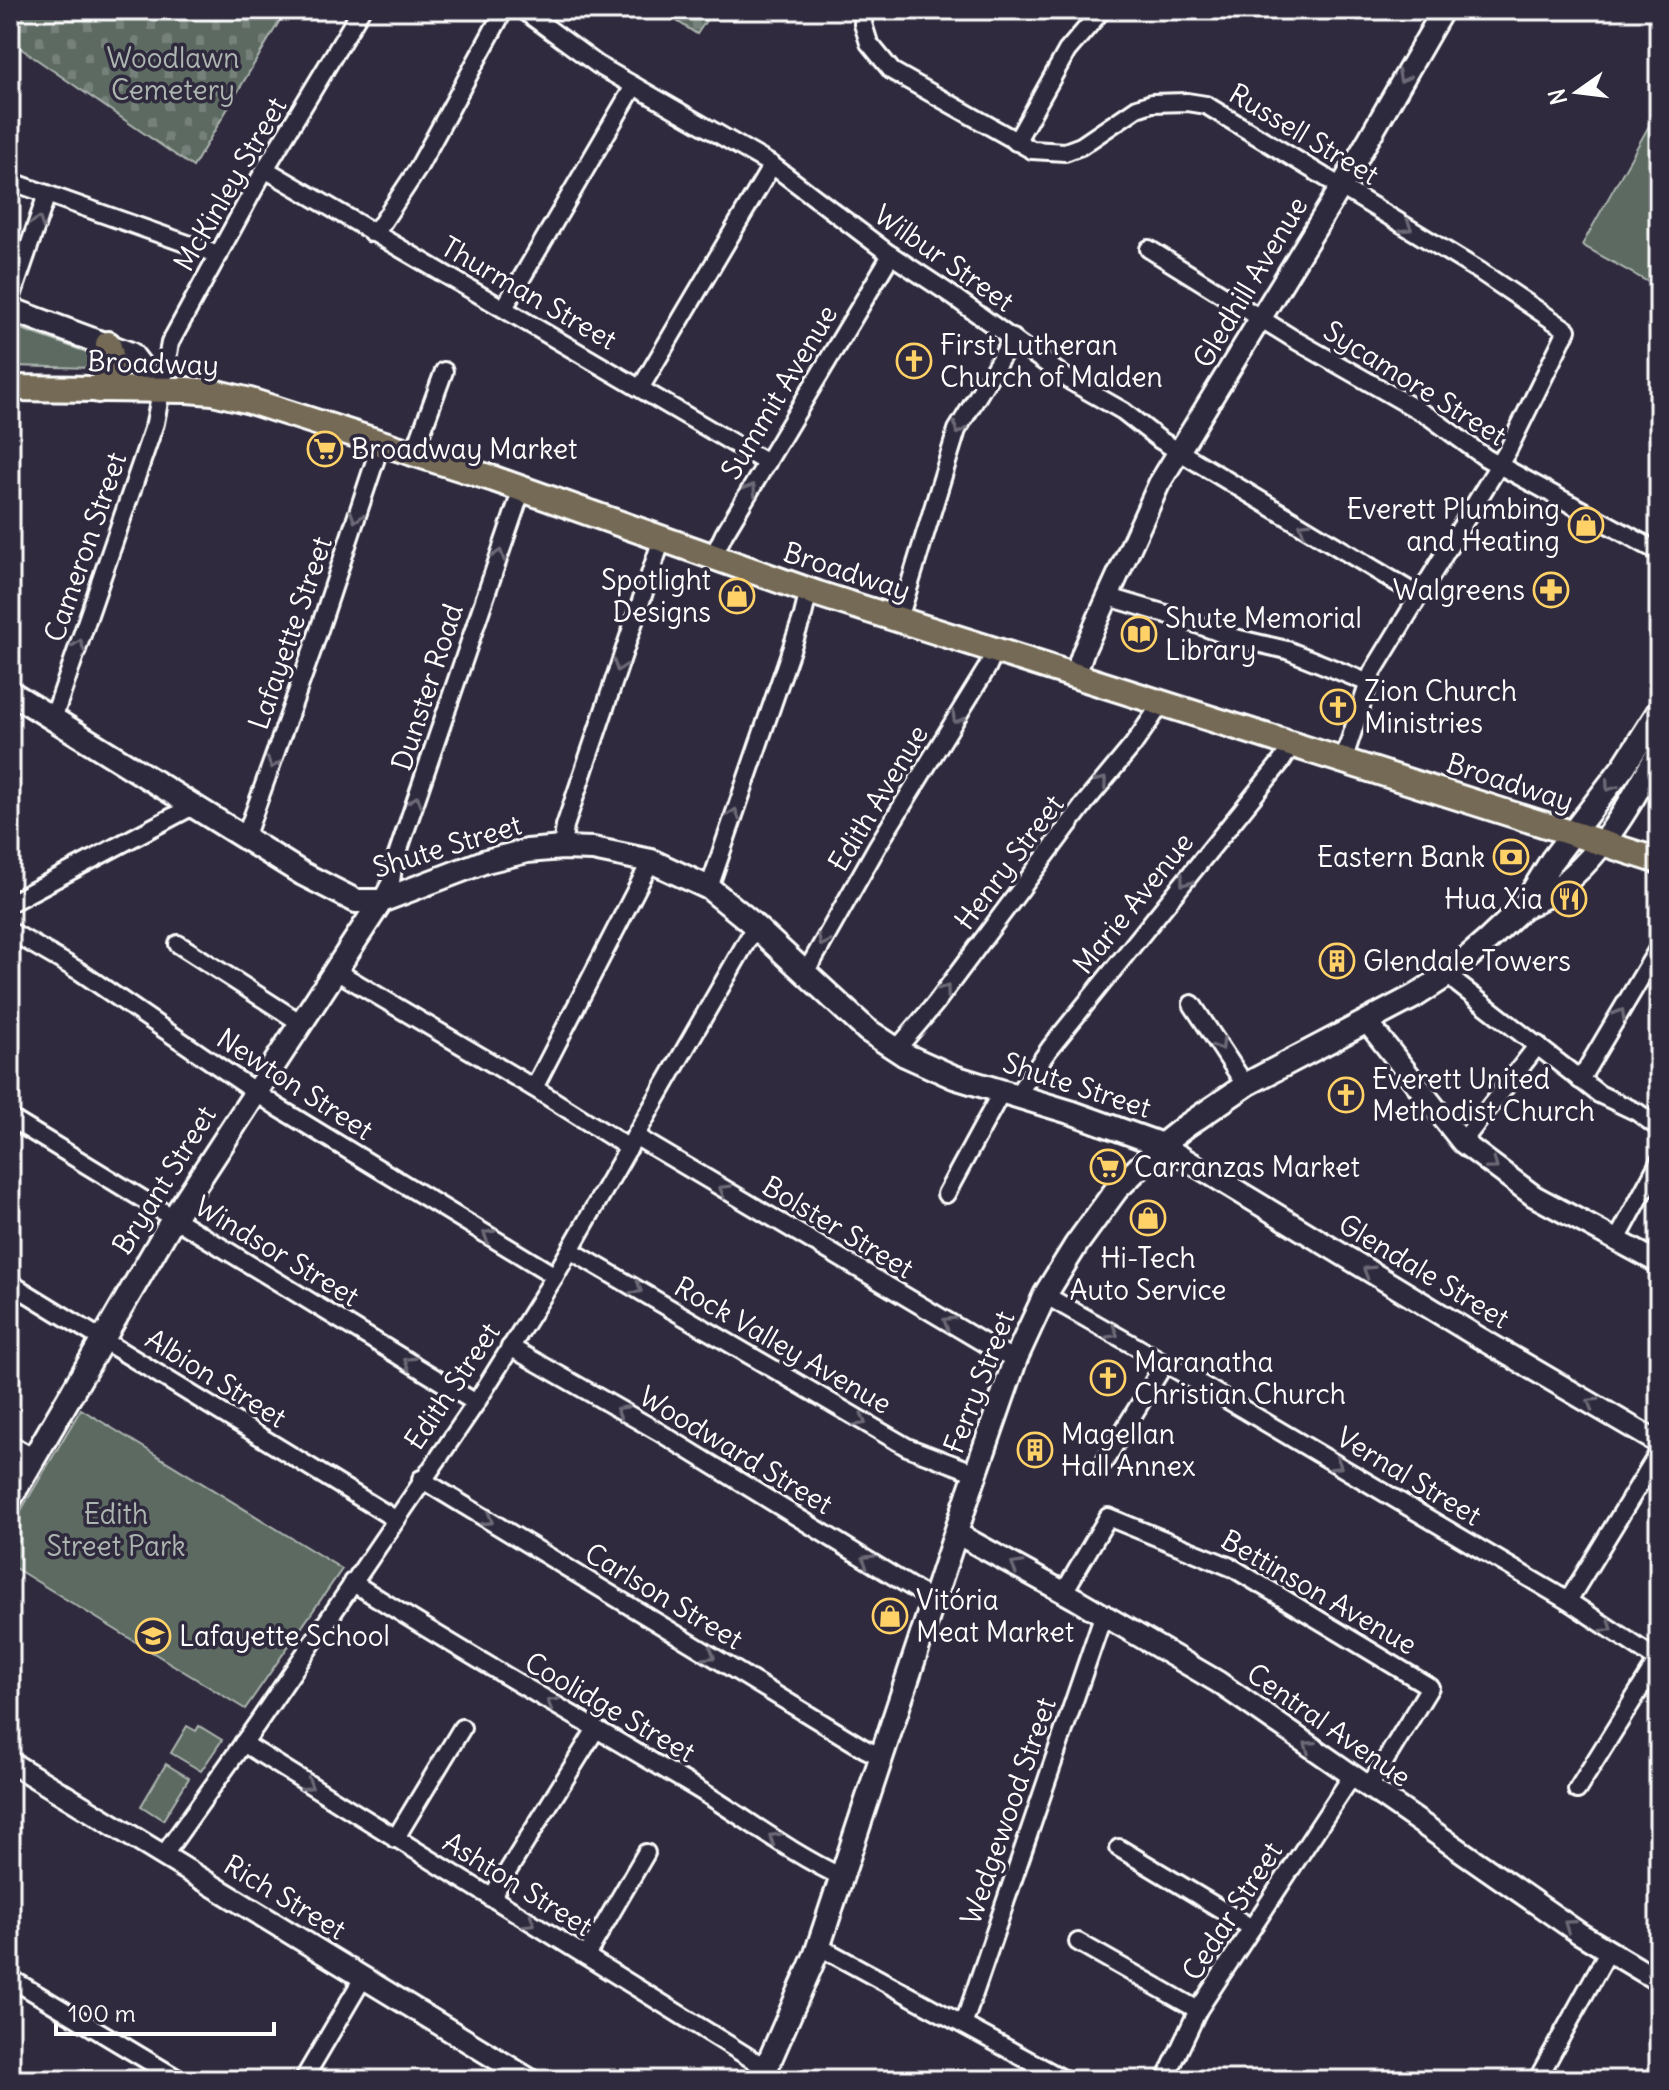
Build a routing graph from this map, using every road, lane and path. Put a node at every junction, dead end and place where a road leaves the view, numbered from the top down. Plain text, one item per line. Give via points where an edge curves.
1 (361, 10) edge
2 (504, 10) edge
3 (523, 10) edge
4 (864, 10) edge
5 (1102, 10) edge
6 (1443, 10) edge
7 (634, 86) junction
8 (1016, 142) junction
9 (772, 165) junction
10 (265, 169) junction
11 (10, 181) edge
12 (1341, 187) junction
13 (47, 194) junction
14 (372, 233) junction
15 (1149, 249) dead end
16 (219, 255) junction
17 (891, 255) junction
18 (10, 302) edge
19 (504, 308) junction
20 (10, 309) edge
21 (1261, 319) junction
22 (1013, 338) junction
23 (108, 344) junction
24 (444, 371) dead end
25 (641, 387) junction
26 (98, 390) junction
27 (159, 390) junction
28 (12, 394) edge
29 (381, 443) junction
30 (1179, 452) junction
31 (414, 453) junction
32 (767, 463) junction
33 (1499, 465) junction
34 (522, 489) junction
35 (662, 539) junction
36 (1659, 552) edge
37 (713, 557) junction
38 (809, 591) junction
39 (1419, 596) junction
40 (1109, 597) junction
41 (899, 619) junction
42 (995, 650) junction
43 (1075, 676) junction
44 (1369, 683) junction
45 (10, 692) edge
46 (1162, 703) junction
47 (1659, 711) edge
48 (53, 719) junction
49 (1292, 745) junction
50 (1659, 752) edge
51 (1343, 761) junction
52 (193, 806) junction
53 (1574, 834) junction
54 (245, 838) junction
55 (1601, 843) junction
56 (562, 848) junction
57 (651, 861) junction
58 (1659, 861) edge
59 (709, 888) junction
60 (381, 901) junction
61 (10, 903) edge
62 (1523, 907) junction
63 (755, 927) junction
64 (10, 931) edge
65 (178, 944) dead end
66 (1659, 947) edge
67 (336, 971) junction
68 (803, 972) junction
69 (1448, 974) junction
70 (1192, 1004) dead end
71 (301, 1023) junction
72 (1368, 1023) junction
73 (1538, 1045) junction
74 (896, 1050) junction
75 (1580, 1080) junction
76 (1246, 1086) junction
77 (534, 1088) junction
78 (255, 1093) junction
79 (1009, 1093) junction
80 (10, 1118) edge
81 (1659, 1128) edge
82 (632, 1142) junction
83 (1462, 1142) junction
84 (1162, 1145) junction
85 (1659, 1162) edge
86 (946, 1194) dead end
87 (173, 1219) junction
88 (1617, 1240) junction
89 (570, 1250) junction
90 (1659, 1263) edge
91 (555, 1276) junction
92 (10, 1283) edge
93 (1045, 1295) junction
94 (103, 1340) junction
95 (510, 1347) junction
96 (1016, 1358) junction
97 (1165, 1363) junction
98 (476, 1403) junction
99 (1659, 1443) edge
100 (10, 1446) edge
101 (1659, 1452) edge
102 (33, 1460) junction
103 (1104, 1462) dead end
104 (976, 1473) junction
105 (421, 1479) junction
106 (10, 1499) edge
107 (395, 1519) junction
108 (956, 1533) junction
109 (352, 1582) junction
110 (1064, 1592) junction
111 (934, 1601) junction
112 (1568, 1601) junction
113 (1103, 1616) junction
114 (1659, 1660) edge
115 (462, 1728) dead end
116 (596, 1729) junction
117 (243, 1743) junction
118 (880, 1756) junction
119 (10, 1762) edge
120 (1361, 1781) junction
121 (1577, 1790) dead end
122 (395, 1839) junction
123 (1119, 1848) dead end
124 (646, 1853) dead end
125 (163, 1856) junction
126 (842, 1877) junction
127 (491, 1898) junction
128 (1252, 1928) junction
129 (1078, 1942) dead end
130 (818, 1946) junction
131 (1609, 1950) junction
132 (586, 1956) junction
133 (10, 1978) edge
134 (363, 1978) junction
135 (1659, 1981) edge
136 (1198, 2010) junction
137 (964, 2023) junction
138 (764, 2074) edge
139 (180, 2080) edge
140 (303, 2080) edge
141 (531, 2080) edge
142 (1065, 2080) edge
143 (1165, 2080) edge
144 (1537, 2080) edge

1 - 10 street, McKinley Street
2 - 14 street via 417,170
3 - 7 street, Wilbur Street
4 - 8 street, Russell Street via 869,43 892,71
5 - 8 street via 1067,51
6 -> 12 street, Gledhill Avenue
7 - 9 street, Wilbur Street
7 - 19 street
8 - 12 street, Russell Street via 1032,150 1065,152 1137,108 1187,102 1225,115
9 - 17 street, Wilbur Street
9 - 25 street
10 - 14 street, Thurman Street
10 - 16 street, McKinley Street
11 - 13 street
12 - 21 street, Gledhill Avenue
12 -> 33 street, Russell Street via 1567,330
13 - 16 street
18 -> 13 street
14 - 19 street, Thurman Street
15 - 21 street, Sycamore Street
16 - 27 street, McKinley Street via 170,343
17 - 22 street, Wilbur Street
17 - 32 street, Summit Avenue
19 - 25 street, Thurman Street
20 - 23 main road
21 - 30 street, Gledhill Avenue
21 - 33 street, Sycamore Street via 1430,417
22 - 30 street, Wilbur Street
22 -> 41 street via 957,430
23 - 26 main road via 113,371
23 - 27 main road via 136,357
24 - 31 street
25 - 32 street, Thurman Street
26 - 27 main road, Broadway
26 - 28 main road, Broadway
27 - 29 main road, Broadway via 213,392
48 -> 27 street, Cameron Street via 155,423
29 - 31 main road, Broadway
29 -> 54 street, Lafayette Street
39 -> 30 street, Wilbur Street
30 - 40 street, Gledhill Avenue via 1159,484
31 - 34 main road, Broadway
37 -> 32 street, Summit Avenue
33 - 36 street, Sycamore Street
33 - 39 street
34 - 35 main road, Broadway
60 -> 34 street, Dunster Road
35 - 37 main road, Broadway
35 -> 56 street
37 - 38 main road, Broadway
38 - 41 main road, Broadway
59 -> 38 street
39 - 44 street
40 - 43 street, Gledhill Avenue
40 - 44 street via 1287,650
41 - 42 main road, Broadway
42 - 43 main road, Broadway
42 -> 68 street, Edith Avenue
43 - 46 main road, Broadway
44 - 51 street
45 - 48 main road, Shute Street
46 - 49 main road, Broadway
74 -> 46 street, Henry Street
47 -> 53 main road, Ferry Street
48 - 52 main road, Shute Street
49 - 51 main road, Broadway
49 -> 79 street, Marie Avenue
50 - 55 main road, Ferry Street via 1620,821
51 - 53 main road, Broadway
52 - 54 main road, Shute Street
52 - 61 street
53 - 55 main road, Broadway
53 - 62 main road, Ferry Street
54 - 60 main road, Shute Street via 331,891 356,901
55 - 58 main road, Broadway
55 - 62 main road, Ferry Street via 1570,879
56 - 57 main road, Shute Street
56 - 60 main road, Shute Street via 504,856
57 - 59 main road, Shute Street
57 - 77 street
59 - 63 main road, Shute Street
60 - 67 main road, Bryant Street
62 - 69 main road, Ferry Street
63 - 68 main road, Shute Street
63 - 82 street, Edith Street
64 - 78 street, Newton Street via 92,980
65 - 71 street
75 -> 66 street
67 - 71 main road, Bryant Street
67 - 77 street, Bolster Street
68 - 74 main road, Shute Street
69 - 72 main road, Ferry Street
69 - 73 street
70 -> 76 street
71 - 78 main road, Bryant Street
72 - 76 main road, Ferry Street
72 - 83 street
73 - 75 street
73 - 83 street
74 - 79 main road, Shute Street
75 - 81 street
76 - 84 main road, Ferry Street
77 - 82 street, Bolster Street
78 - 87 main road, Bryant Street
91 -> 78 street, Newton Street
79 - 84 main road, Shute Street
79 - 86 street, Marie Avenue
80 - 87 street, Windsor Street
82 - 89 street, Edith Street
96 -> 82 street, Bolster Street
83 -> 88 street via 1534,1196
84 - 93 main road, Ferry Street via 1116,1190
99 -> 84 street, Glendale Street
85 - 88 street
87 - 94 main road, Bryant Street
98 -> 87 street, Windsor Street
88 - 90 street
89 - 91 street, Edith Street
89 -> 104 street, Rock Valley Avenue via 907,1447
91 - 95 street, Edith Street
92 - 94 street, Albion Street
93 - 96 main road, Ferry Street
93 -> 97 street, Vernal Street
94 - 102 main road, Bryant Street
94 - 107 street, Albion Street
95 - 98 street, Edith Street
111 -> 95 street, Woodward Street
96 - 104 main road, Ferry Street
97 - 103 street
97 -> 112 street, Vernal Street
98 - 105 street, Edith Street
100 - 102 street
101 - 112 street
102 - 106 main road, Bryant Street
104 - 108 main road, Ferry Street
105 - 107 street, Edith Street
105 -> 118 street, Carlson Street
107 - 109 street, Edith Street
110 -> 108 street, Central Avenue
108 - 111 main road, Ferry Street
116 -> 109 street, Coolidge Street
109 - 117 street, Edith Street
110 - 113 street, Central Avenue
110 - 120 street, Bettinson Avenue via 1108,1517 1233,1568 1430,1687
111 - 118 main road, Ferry Street
112 -> 114 street, Vernal Street
120 -> 113 street, Central Avenue via 1218,1682
113 - 137 street, Wedgewood Street
114 - 121 street
115 - 122 street
126 -> 116 street, Coolidge Street
116 - 127 street
117 -> 122 street, Ashton Street
117 - 125 street, Edith Street
118 - 126 main road, Ferry Street
119 - 125 street, Rich Street
120 - 128 street, Cedar Street
131 -> 120 street, Central Avenue
122 - 127 street, Ashton Street
123 - 128 street
124 - 132 street
125 - 134 street, Rich Street
126 - 130 main road, Ferry Street
127 -> 132 street, Ashton Street
128 - 136 street, Cedar Street
129 - 136 street
130 - 137 street
130 - 138 main road, Ferry Street
131 - 135 street, Central Avenue
131 - 144 street
132 - 138 street, Ashton Street
133 - 139 street
134 - 140 street
134 - 141 street, Rich Street
136 - 143 street, Cedar Street
137 - 142 street

